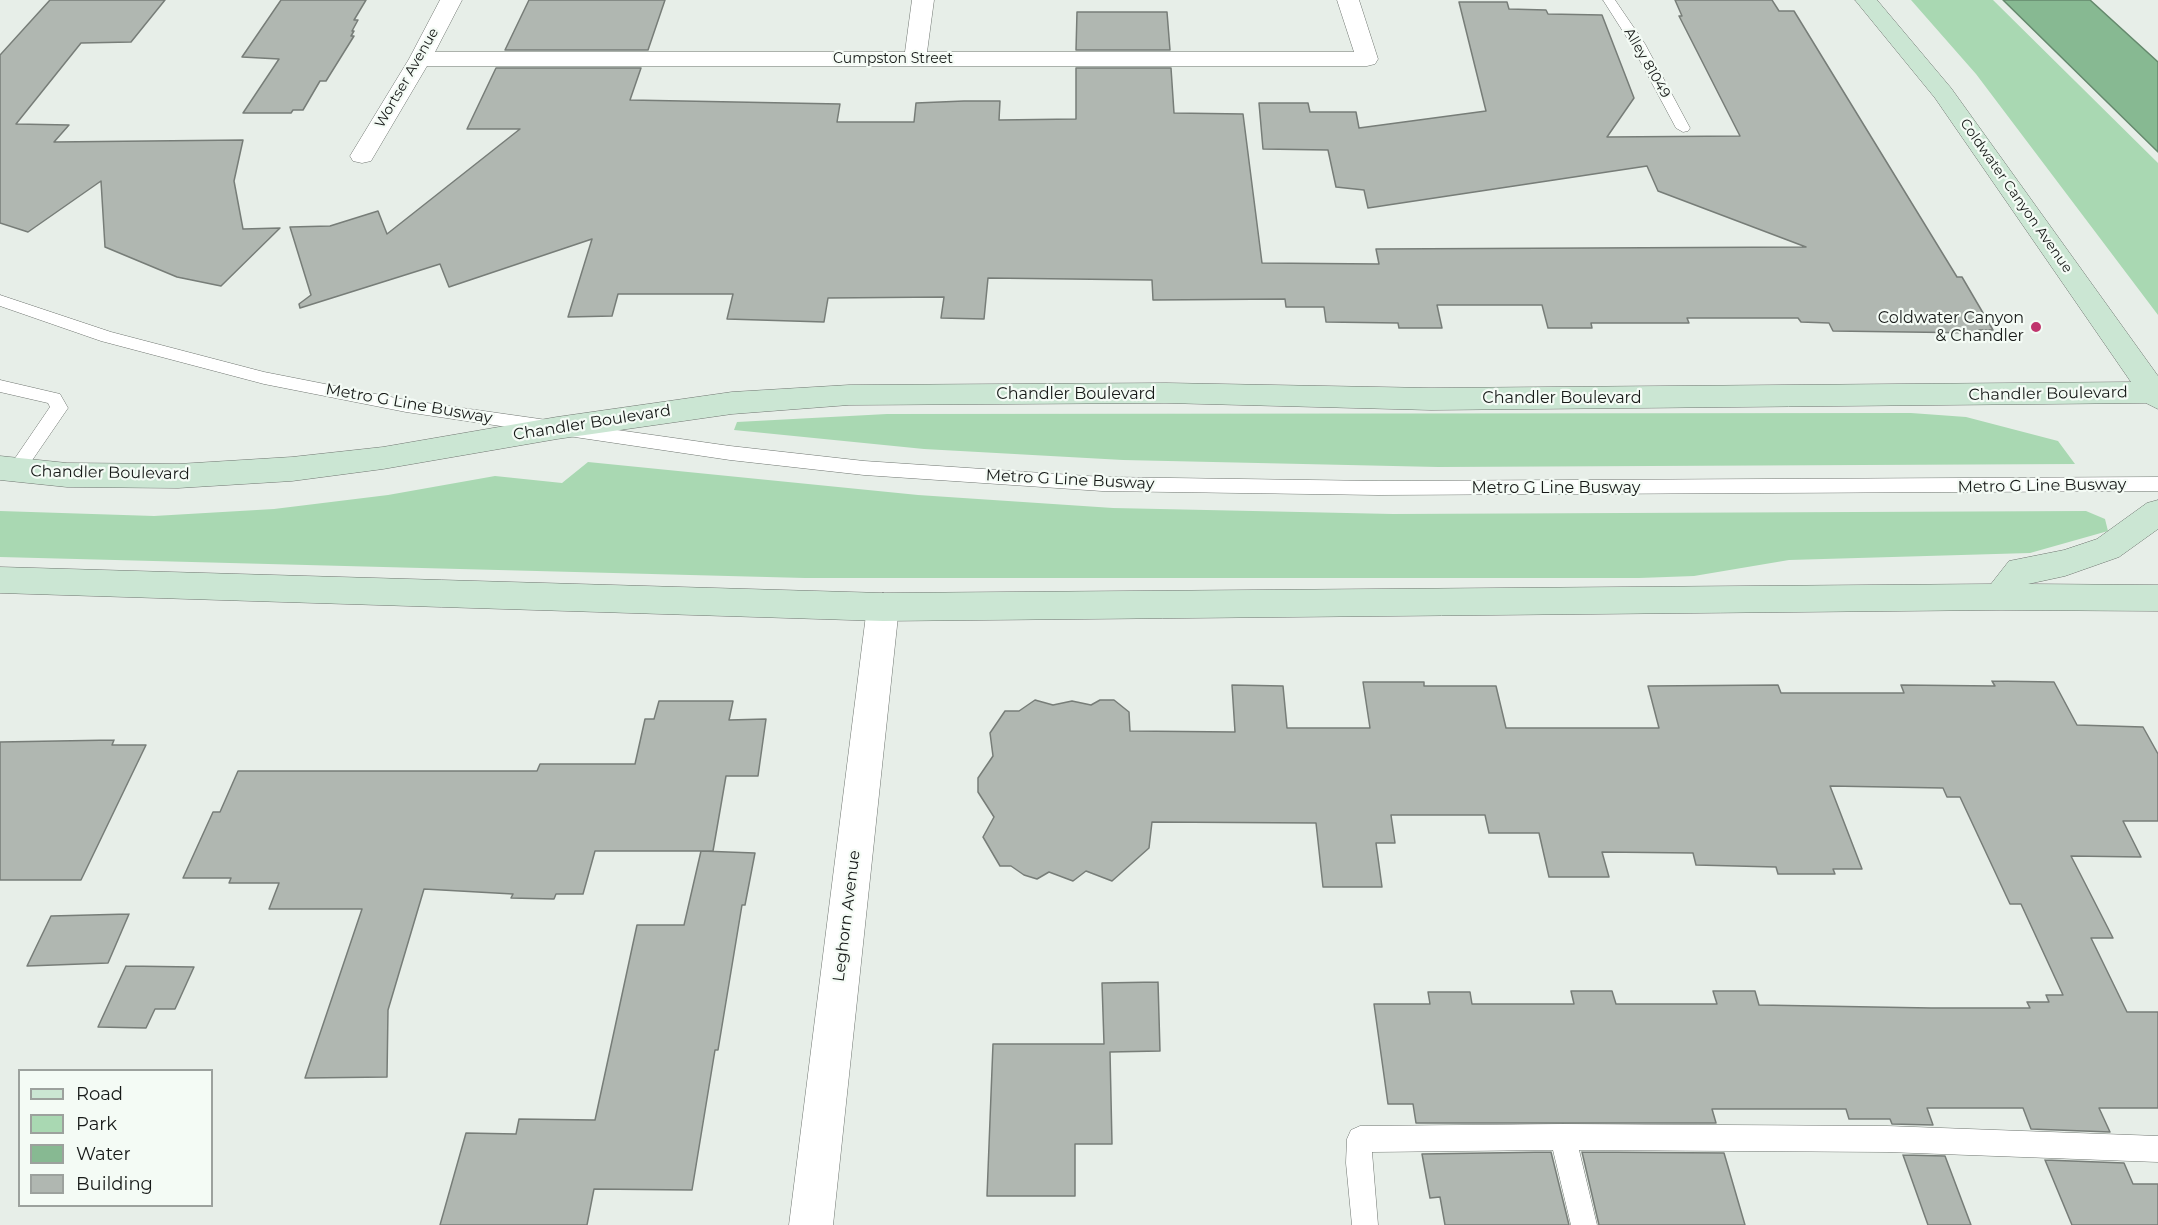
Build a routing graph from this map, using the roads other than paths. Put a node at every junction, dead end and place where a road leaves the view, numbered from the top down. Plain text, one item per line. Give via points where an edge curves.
1 (451, 0) edge
2 (923, 0) edge
3 (1348, 0) edge
4 (1609, 0) edge
5 (1866, 0) edge
6 (420, 59) junction
7 (915, 59) junction
8 (1683, 128) dead end
9 (362, 156) dead end
10 (0, 300) edge
11 (0, 386) edge
12 (2157, 394) edge
13 (557, 428) junction
14 (8, 469) edge
15 (2158, 484) edge
16 (2158, 513) edge
17 (0, 580) edge
18 (2000, 597) junction
19 (2158, 598) edge
20 (883, 606) junction
21 (1563, 1137) junction
22 (2158, 1149) edge
23 (811, 1225) edge
24 (1365, 1225) edge
25 (1584, 1225) edge

1 - 6 street, Wortser Avenue
2 - 7 street
3 - 7 street, Cumpston Street via 1366,59
4 - 8 lane, Alley 81049 via 1638,44
5 - 12 street, Coldwater Canyon Avenue via 1943,93
6 - 7 street, Cumpston Street
6 - 9 street, Wortser Avenue
10 - 13 lane, Metro G Line Busway via 107,336 264,378 406,406
11 - 14 lane via 54,398 59,408
12 - 13 street, Chandler Boulevard via 1431,399 1166,393 849,395 732,403
13 - 14 street, Chandler Boulevard via 292,470 178,476 67,475
13 - 15 lane, Metro G Line Busway via 864,468 1102,484 1378,488
16 - 18 street via 2108,548 2065,563 2020,570
17 - 20 street
18 - 19 street
18 - 20 street
20 - 23 street, Leghorn Avenue
21 - 22 lane via 1887,1139
21 - 24 lane via 1360,1139
21 - 25 lane

